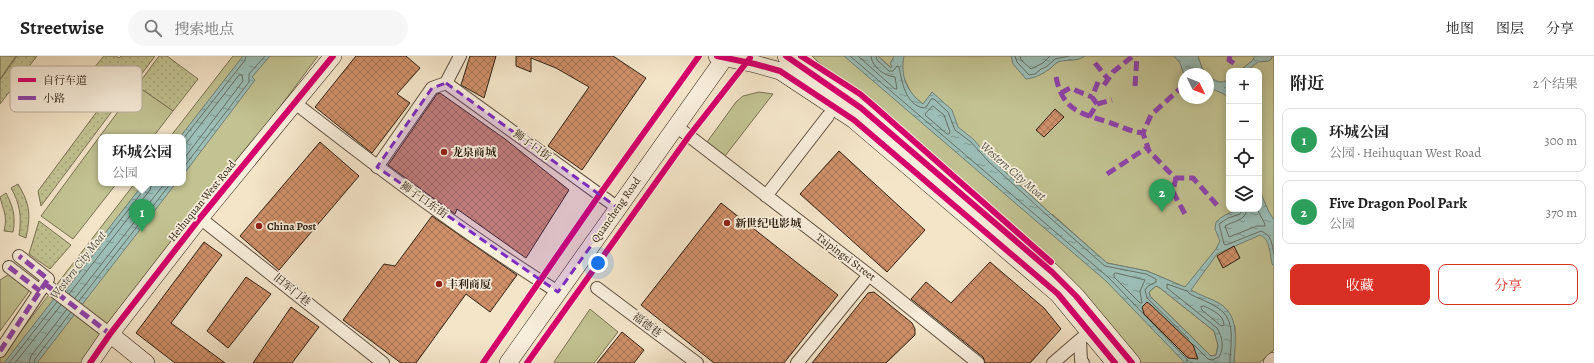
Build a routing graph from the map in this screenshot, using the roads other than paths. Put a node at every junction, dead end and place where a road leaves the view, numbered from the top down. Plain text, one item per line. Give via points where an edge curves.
1 (333, 56) edge
2 (460, 56) edge
3 (786, 56) edge
4 (722, 57) edge
5 (446, 82) junction
6 (295, 103) junction
7 (828, 116) dead end
8 (676, 126) junction
9 (377, 167) junction
10 (766, 196) junction
11 (618, 208) junction
12 (200, 218) junction
13 (19, 256) dead end
14 (9, 267) dead end
15 (869, 275) junction
16 (42, 288) junction
17 (597, 288) dead end
18 (558, 292) junction
19 (110, 334) junction
20 (1085, 336) junction
21 (0, 351) edge
22 (1274, 361) edge
23 (976, 362) edge
24 (90, 363) edge
25 (146, 363) edge
26 (383, 363) edge
27 (508, 363) edge
28 (697, 363) edge
29 (797, 363) edge
30 (1053, 363) edge
31 (1083, 363) edge
32 (1115, 363) edge
33 (1132, 363) edge
34 (1272, 363) edge

1 - 6 main road, Heihuquan West Road
2 - 5 street
3 - 33 main road via 861,108 1052,272 1076,296
4 - 8 main road, Quancheng Road
4 - 20 main road via 780,71 854,120 1058,294
5 - 9 street via 432,88
5 - 11 street, 狮子口街
6 - 9 street, 狮子口东街
6 - 12 main road, Heihuquan West Road
7 - 10 street
8 - 10 street, Taipingsi Street
8 - 11 main road, Quancheng Road
9 - 18 street, 狮子口东街
10 - 15 street, Taipingsi Street
11 - 18 main road, Quancheng Road
12 - 19 main road, Heihuquan West Road
12 - 26 street, 旧军门巷
13 - 16 street via 48,279
14 - 16 street
15 - 23 street, Taipingsi Street
15 - 29 street
16 - 19 street
16 - 21 street
17 - 28 street, 福德巷
18 - 27 main road, Quancheng Road
19 - 24 main road, Heihuquan West Road
19 - 25 main road
20 - 30 street
20 - 31 street via 1081,360
20 - 32 main road
22 - 34 main road

